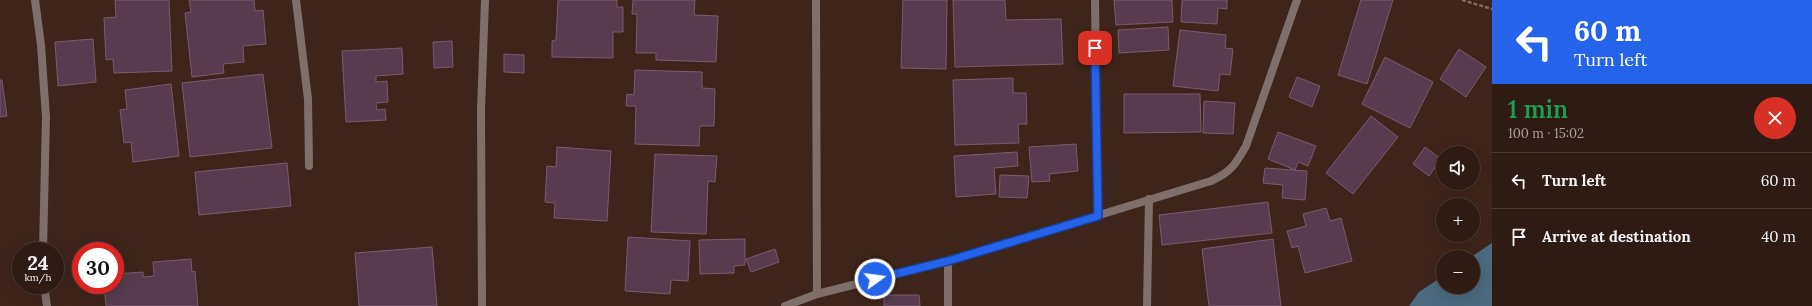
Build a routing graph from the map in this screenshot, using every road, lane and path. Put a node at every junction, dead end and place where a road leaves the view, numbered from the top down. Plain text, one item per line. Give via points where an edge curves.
1 (35, 0) edge
2 (296, 0) edge
3 (485, 0) edge
4 (816, 0) edge
5 (1095, 0) edge
6 (1297, 0) edge
7 (1462, 0) edge
8 (1492, 9) edge
9 (309, 166) dead end
10 (1149, 199) junction
11 (1098, 216) junction
12 (43, 242) edge
13 (948, 261) junction
14 (45, 294) edge
15 (817, 294) junction
16 (47, 306) edge
17 (482, 306) edge
18 (785, 306) edge
19 (948, 306) edge
20 (1147, 306) edge

1 - 12 street via 46,117
2 - 9 street via 308,99
3 - 17 street via 481,110
4 - 15 street
5 - 11 street
6 - 10 street via 1246,146 1236,163 1226,174 1211,181
7 - 8 path
10 - 11 street
10 - 20 street
11 - 13 street
13 - 15 street
13 - 19 street
14 - 16 street
15 - 18 street

